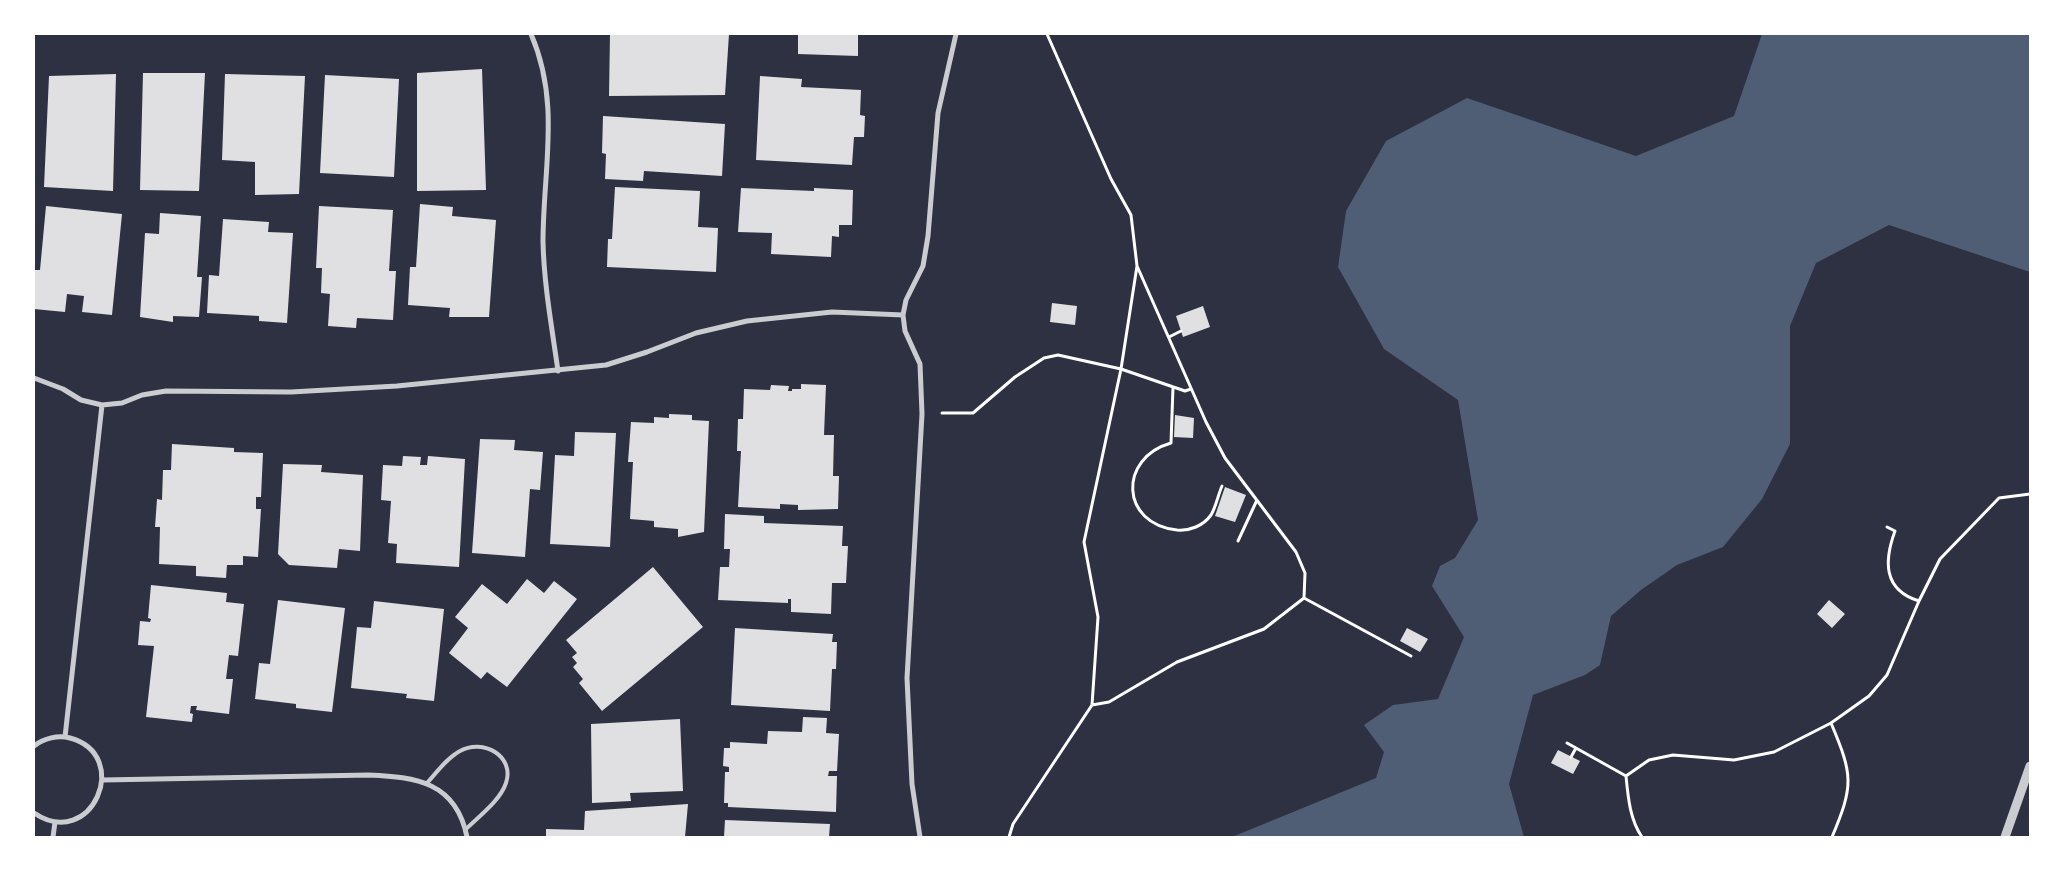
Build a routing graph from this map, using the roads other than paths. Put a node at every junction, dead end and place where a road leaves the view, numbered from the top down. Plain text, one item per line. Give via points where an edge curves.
1 (531, 34) edge
2 (956, 34) edge
3 (903, 315) junction
4 (558, 371) junction
5 (34, 378) edge
6 (102, 405) junction
7 (64, 737) junction
8 (34, 746) edge
9 (2030, 766) edge
10 (103, 780) junction
11 (427, 783) junction
12 (34, 813) edge
13 (55, 822) junction
14 (465, 830) junction
15 (53, 837) edge
16 (467, 837) edge
17 (920, 837) edge
18 (2005, 837) edge

1 - 4 street via 546,78 549,128 544,270
2 - 3 street via 938,113 923,266 906,300
3 - 4 street via 832,312 747,321 696,333 606,364
3 - 17 street via 905,331 920,364 922,414 908,678 911,765
4 - 6 street via 291,392 166,391 142,395 122,404
5 - 6 street via 81,400
6 - 7 street
7 - 8 street
7 - 10 street via 87,746 95,756
9 - 18 street
10 - 11 street via 369,775 404,776
10 - 13 street via 93,806 76,818
11 - 14 street via 446,796
11 - 14 lane via 452,757 471,746 492,749 502,756 508,774 506,785
12 - 13 street
13 - 15 street
14 - 16 street

